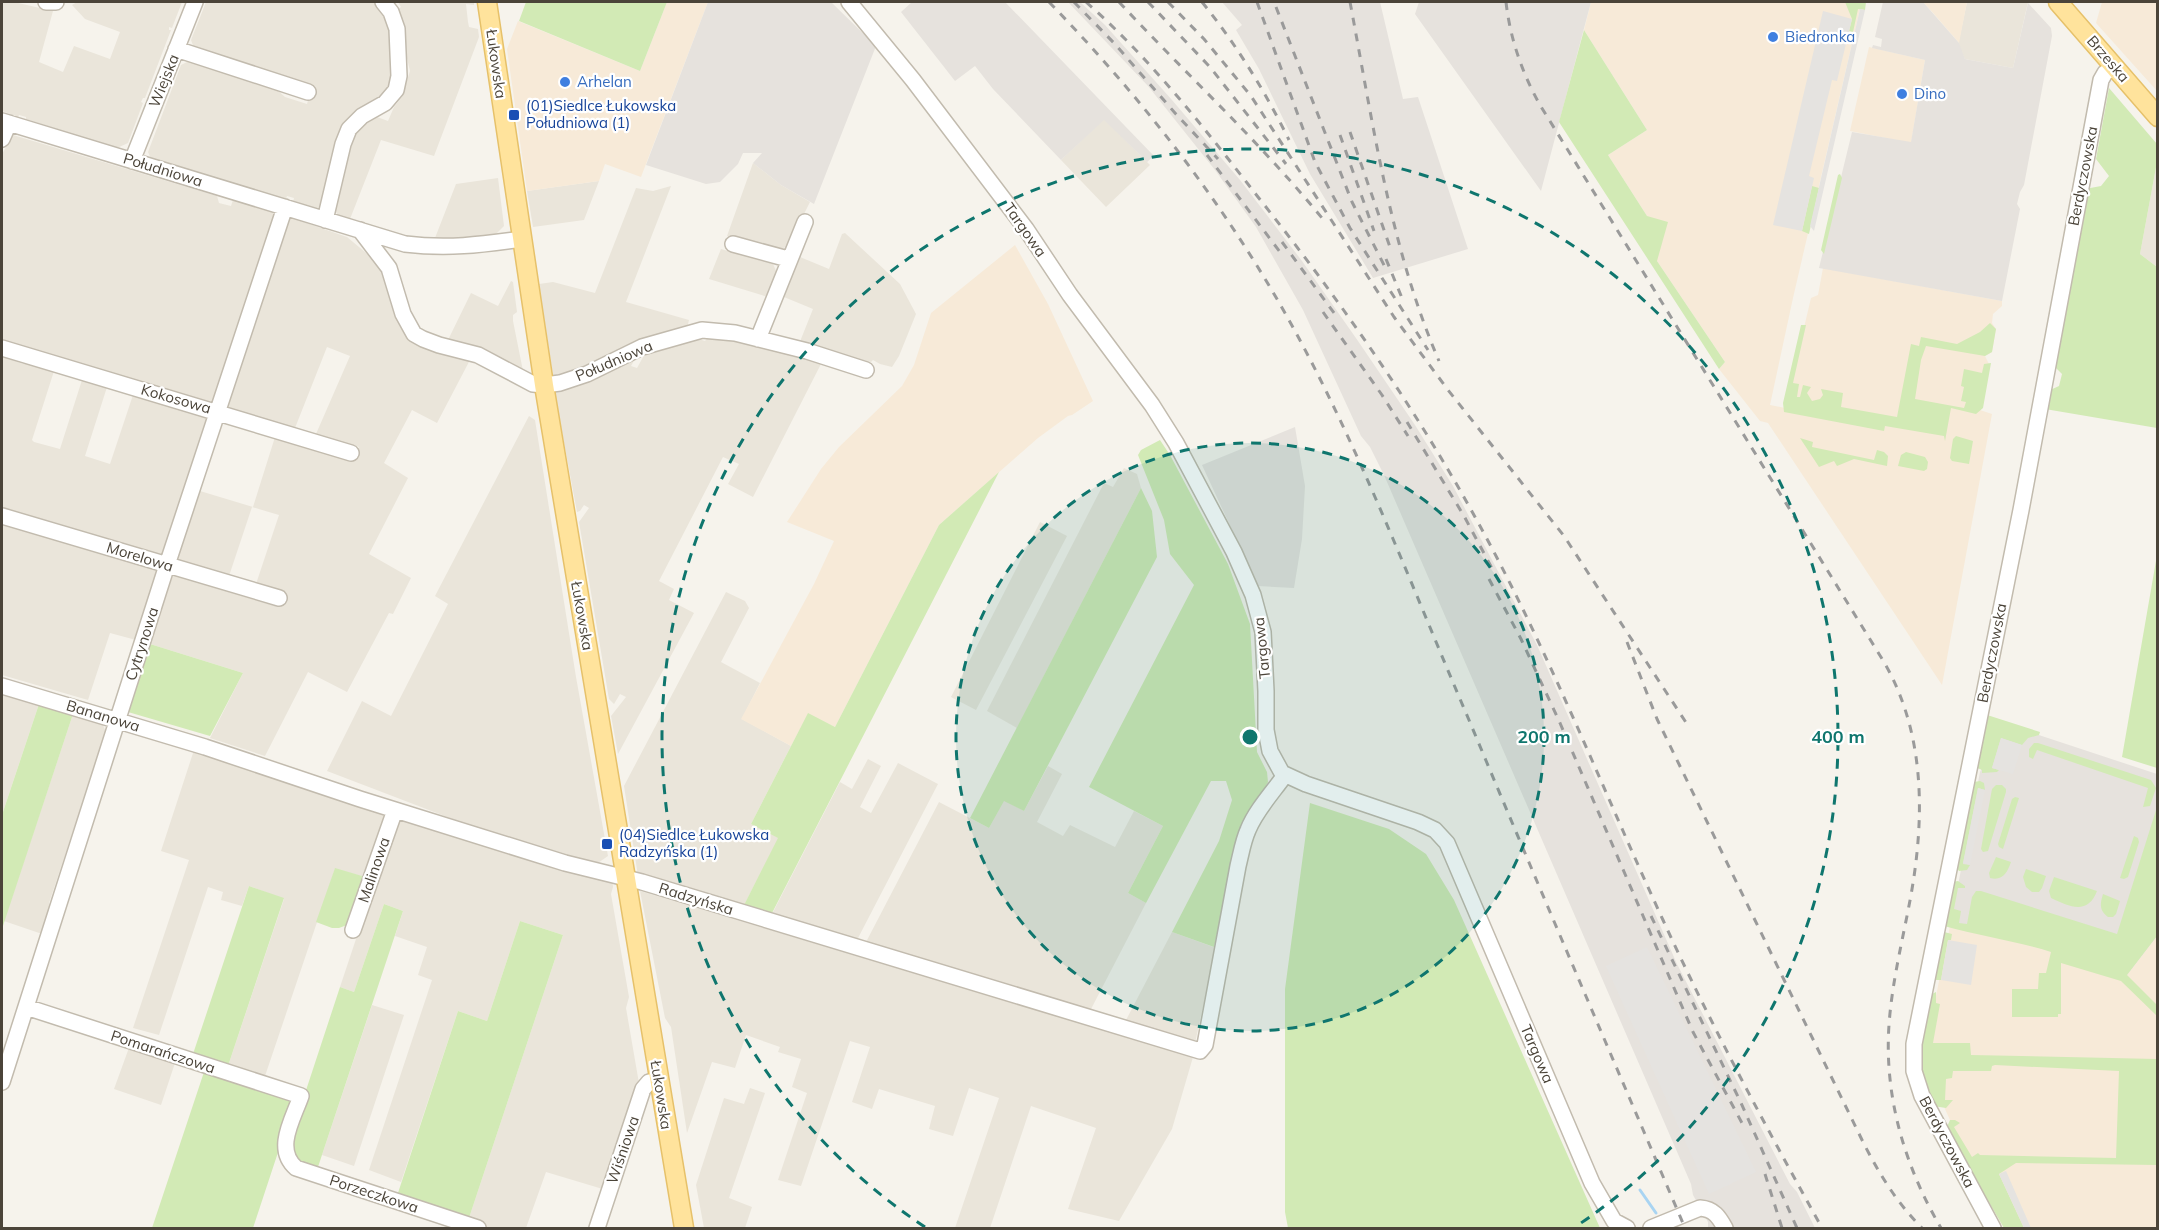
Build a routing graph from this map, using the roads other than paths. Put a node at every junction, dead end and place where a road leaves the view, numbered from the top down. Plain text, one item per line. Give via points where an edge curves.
1 (45, 2) edge
2 (56, 2) edge
3 (195, 2) edge
4 (382, 2) edge
5 (488, 2) edge
6 (849, 2) edge
7 (2058, 2) edge
8 (176, 49) junction
9 (2114, 67) junction
10 (308, 92) dead end
11 (2157, 117) edge
12 (5, 122) edge
13 (2, 139) edge
14 (132, 161) junction
15 (285, 207) junction
16 (325, 219) junction
17 (805, 222) dead end
18 (360, 230) junction
19 (522, 239) junction
20 (733, 244) dead end
21 (788, 259) junction
22 (758, 339) junction
23 (2, 348) edge
24 (867, 370) dead end
25 (544, 385) junction
26 (217, 411) junction
27 (351, 453) dead end
28 (2, 516) edge
29 (167, 565) junction
30 (279, 598) dead end
31 (2, 686) edge
32 (117, 720) junction
33 (205, 747) joint
34 (1285, 775) junction
35 (395, 810) junction
36 (627, 879) junction
37 (353, 930) dead end
38 (26, 1007) junction
39 (659, 1080) junction
40 (2, 1082) edge
41 (284, 1145) joint
42 (478, 1228) edge
43 (597, 1228) edge
44 (684, 1228) edge
45 (1627, 1228) edge
46 (1651, 1228) edge
47 (1725, 1228) edge
48 (1993, 1228) edge

1 - 2 street
3 - 8 street, Wiejska
4 - 16 street via 391,12 397,29 396,90 349,129
5 - 19 main road, Łukowska
6 - 34 street, Targowa via 914,80 1026,230 1176,443 1253,595 1263,632 1266,730 1274,762
7 - 9 main road, Brzeska
8 - 10 street
8 - 14 street, Wiejska
9 - 11 main road, Brzeska
9 - 48 street, Berdyczowska via 2105,74 2099,91 2021,510 1914,1044 1914,1071 1922,1096
12 - 13 street
12 - 14 street, Południowa
14 - 15 street, Południowa
15 - 16 street, Południowa
15 - 26 street, Cytrynowa
16 - 18 street, Południowa
17 - 21 street
18 - 19 street, Południowa via 405,244 445,248
18 - 25 street via 389,268 403,314 414,333 439,345 478,355 523,380
19 - 25 main road, Łukowska
20 - 21 street
21 - 22 street
22 - 24 street, Południowa
22 - 25 street, Południowa via 721,330 702,330 642,347 587,374
23 - 26 street, Kokosowa
25 - 36 main road, Łukowska
26 - 27 street, Kokosowa
26 - 29 street, Cytrynowa
28 - 29 street, Morelowa
29 - 30 street, Morelowa
29 - 32 street, Cytrynowa
31 - 32 street, Bananowa
32 - 33 street, Bananowa
32 - 38 street, Cytrynowa
33 - 35 street, Radzyńska
34 - 36 street, Radzyńska via 1248,829 1205,1045 1200,1051
34 - 45 street, Targowa via 1418,822 1435,830 1447,843 1592,1183 1614,1221
35 - 36 street, Radzyńska
35 - 37 street, Malinowa
36 - 39 main road, Łukowska
38 - 40 street, Cytrynowa
38 - 41 street, Pomarańczowa via 301,1096
39 - 43 street, Wiśniowa via 649,1082 643,1089
39 - 44 main road, Łukowska
41 - 42 street, Porzeczkowa via 287,1160 296,1168
46 - 47 street via 1707,1208

